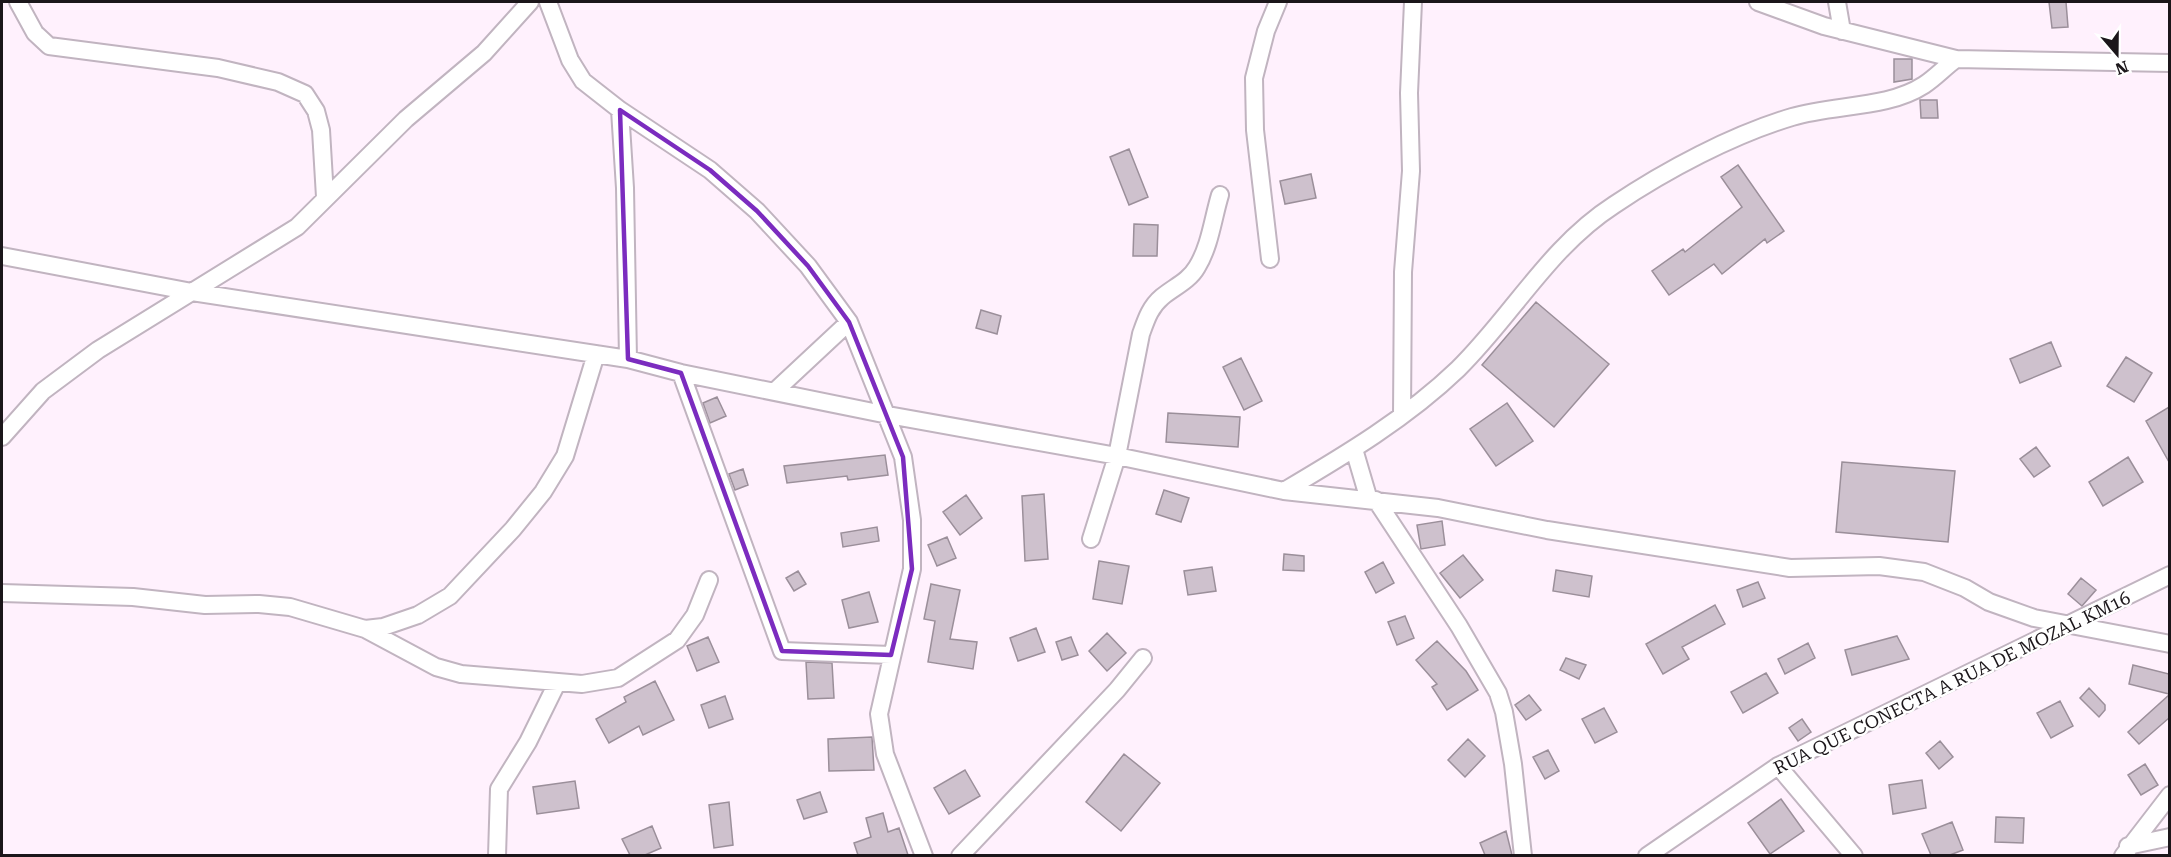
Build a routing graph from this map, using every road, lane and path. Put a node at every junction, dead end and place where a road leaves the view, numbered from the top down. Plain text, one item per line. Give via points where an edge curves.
1 (18, 2) edge
2 (530, 2) edge
3 (548, 2) edge
4 (1278, 2) edge
5 (1413, 2) edge
6 (1758, 2) edge
7 (1838, 2) edge
8 (1842, 31) junction
9 (1956, 59) junction
10 (2169, 63) edge
11 (620, 110) junction
12 (1220, 195) dead end
13 (325, 197) junction
14 (2, 256) edge
15 (1270, 259) dead end
16 (192, 292) junction
17 (849, 322) junction
18 (596, 354) junction
19 (628, 359) junction
20 (681, 373) junction
21 (775, 391) junction
22 (888, 415) junction
23 (1402, 415) junction
24 (2, 437) edge
25 (1354, 449) junction
26 (1117, 456) junction
27 (1284, 491) junction
28 (1372, 500) junction
29 (1091, 539) dead end
30 (2169, 575) edge
31 (709, 580) dead end
32 (2, 593) edge
33 (2072, 624) junction
34 (365, 629) junction
35 (2169, 644) edge
36 (891, 656) junction
37 (1143, 658) dead end
38 (557, 682) junction
39 (1778, 766) junction
40 (2169, 795) edge
41 (2169, 837) edge
42 (2126, 851) edge
43 (497, 855) edge
44 (924, 855) edge
45 (960, 855) edge
46 (1523, 855) edge
47 (1647, 855) edge
48 (1854, 855) edge

1 - 13 street via 34,33 49,46 218,68 278,82 305,94 316,111 321,130
2 - 13 street via 484,53 406,119
3 - 11 street via 570,60 583,81
4 - 15 street via 1254,78 1255,130
5 - 23 street
6 - 8 street
7 - 8 street
8 - 9 street
9 - 10 street
9 - 23 street via 1924,86 1894,97 1794,116 1727,140 1613,205 1536,275 1496,329 1457,369
11 - 17 street via 710,170 756,211 808,266
11 - 19 street
12 - 26 street via 1197,268 1148,314
13 - 16 street via 297,227
14 - 16 street
16 - 18 street
16 - 24 street via 98,350 43,391
17 - 21 street
17 - 22 street
18 - 19 street
18 - 34 street via 565,456 513,529 450,596 417,615
19 - 20 street
20 - 21 street
20 - 36 street via 782,651
21 - 22 street
22 - 26 street
22 - 36 street via 903,457 912,530 906,608
23 - 25 street
25 - 27 street
25 - 28 street
26 - 27 street
26 - 29 street
27 - 28 street
28 - 33 street via 1790,568 1879,566 1924,572 2034,618
28 - 46 street via 1459,626 1498,693 1513,764
30 - 33 street, RUA QUE CONECTA A RUA DE MOZAL KM16
31 - 38 street via 695,615 677,640 648,660 618,678 582,684
32 - 34 street via 133,597 205,605 259,604 290,608
33 - 35 street
33 - 39 street, RUA QUE CONECTA A RUA DE MOZAL KM16
34 - 38 street via 436,668 461,674
36 - 44 street via 879,714 880,734
37 - 45 street via 1118,690
38 - 43 street via 528,742 499,789
39 - 47 street, RUA QUE CONECTA A RUA DE MOZAL KM16
39 - 48 street
40 - 42 street
41 - 42 street

